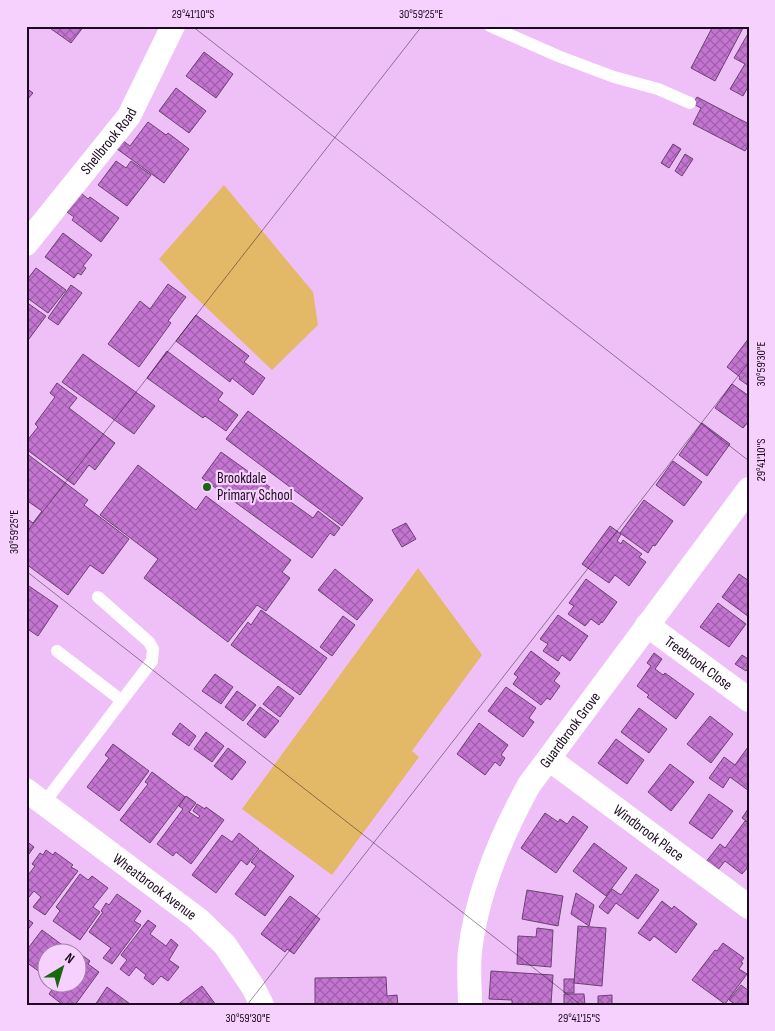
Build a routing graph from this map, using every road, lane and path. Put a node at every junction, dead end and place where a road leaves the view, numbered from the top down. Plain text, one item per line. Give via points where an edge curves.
1 (173, 26) edge
2 (490, 26) edge
3 (690, 103) dead end
4 (26, 244) edge
5 (748, 490) edge
6 (98, 597) dead end
7 (647, 625) junction
8 (57, 650) dead end
9 (121, 700) junction
10 (749, 700) edge
11 (549, 759) junction
12 (35, 797) edge
13 (749, 907) edge
14 (262, 1005) edge
15 (470, 1005) edge

1 - 4 street, Shellbrook Road via 129,116
2 - 3 lane via 558,56
5 - 7 street, Guardbrook Grove
6 - 9 lane via 149,642 153,650 152,660
7 - 10 street, Treebrook Close
7 - 11 street, Guardbrook Grove
8 - 9 lane
9 - 12 lane
11 - 13 street, Windbrook Place
11 - 15 street, Guardbrook Grove via 514,812 482,894 470,952
12 - 14 street, Wheatbrook Avenue via 198,919 224,945

